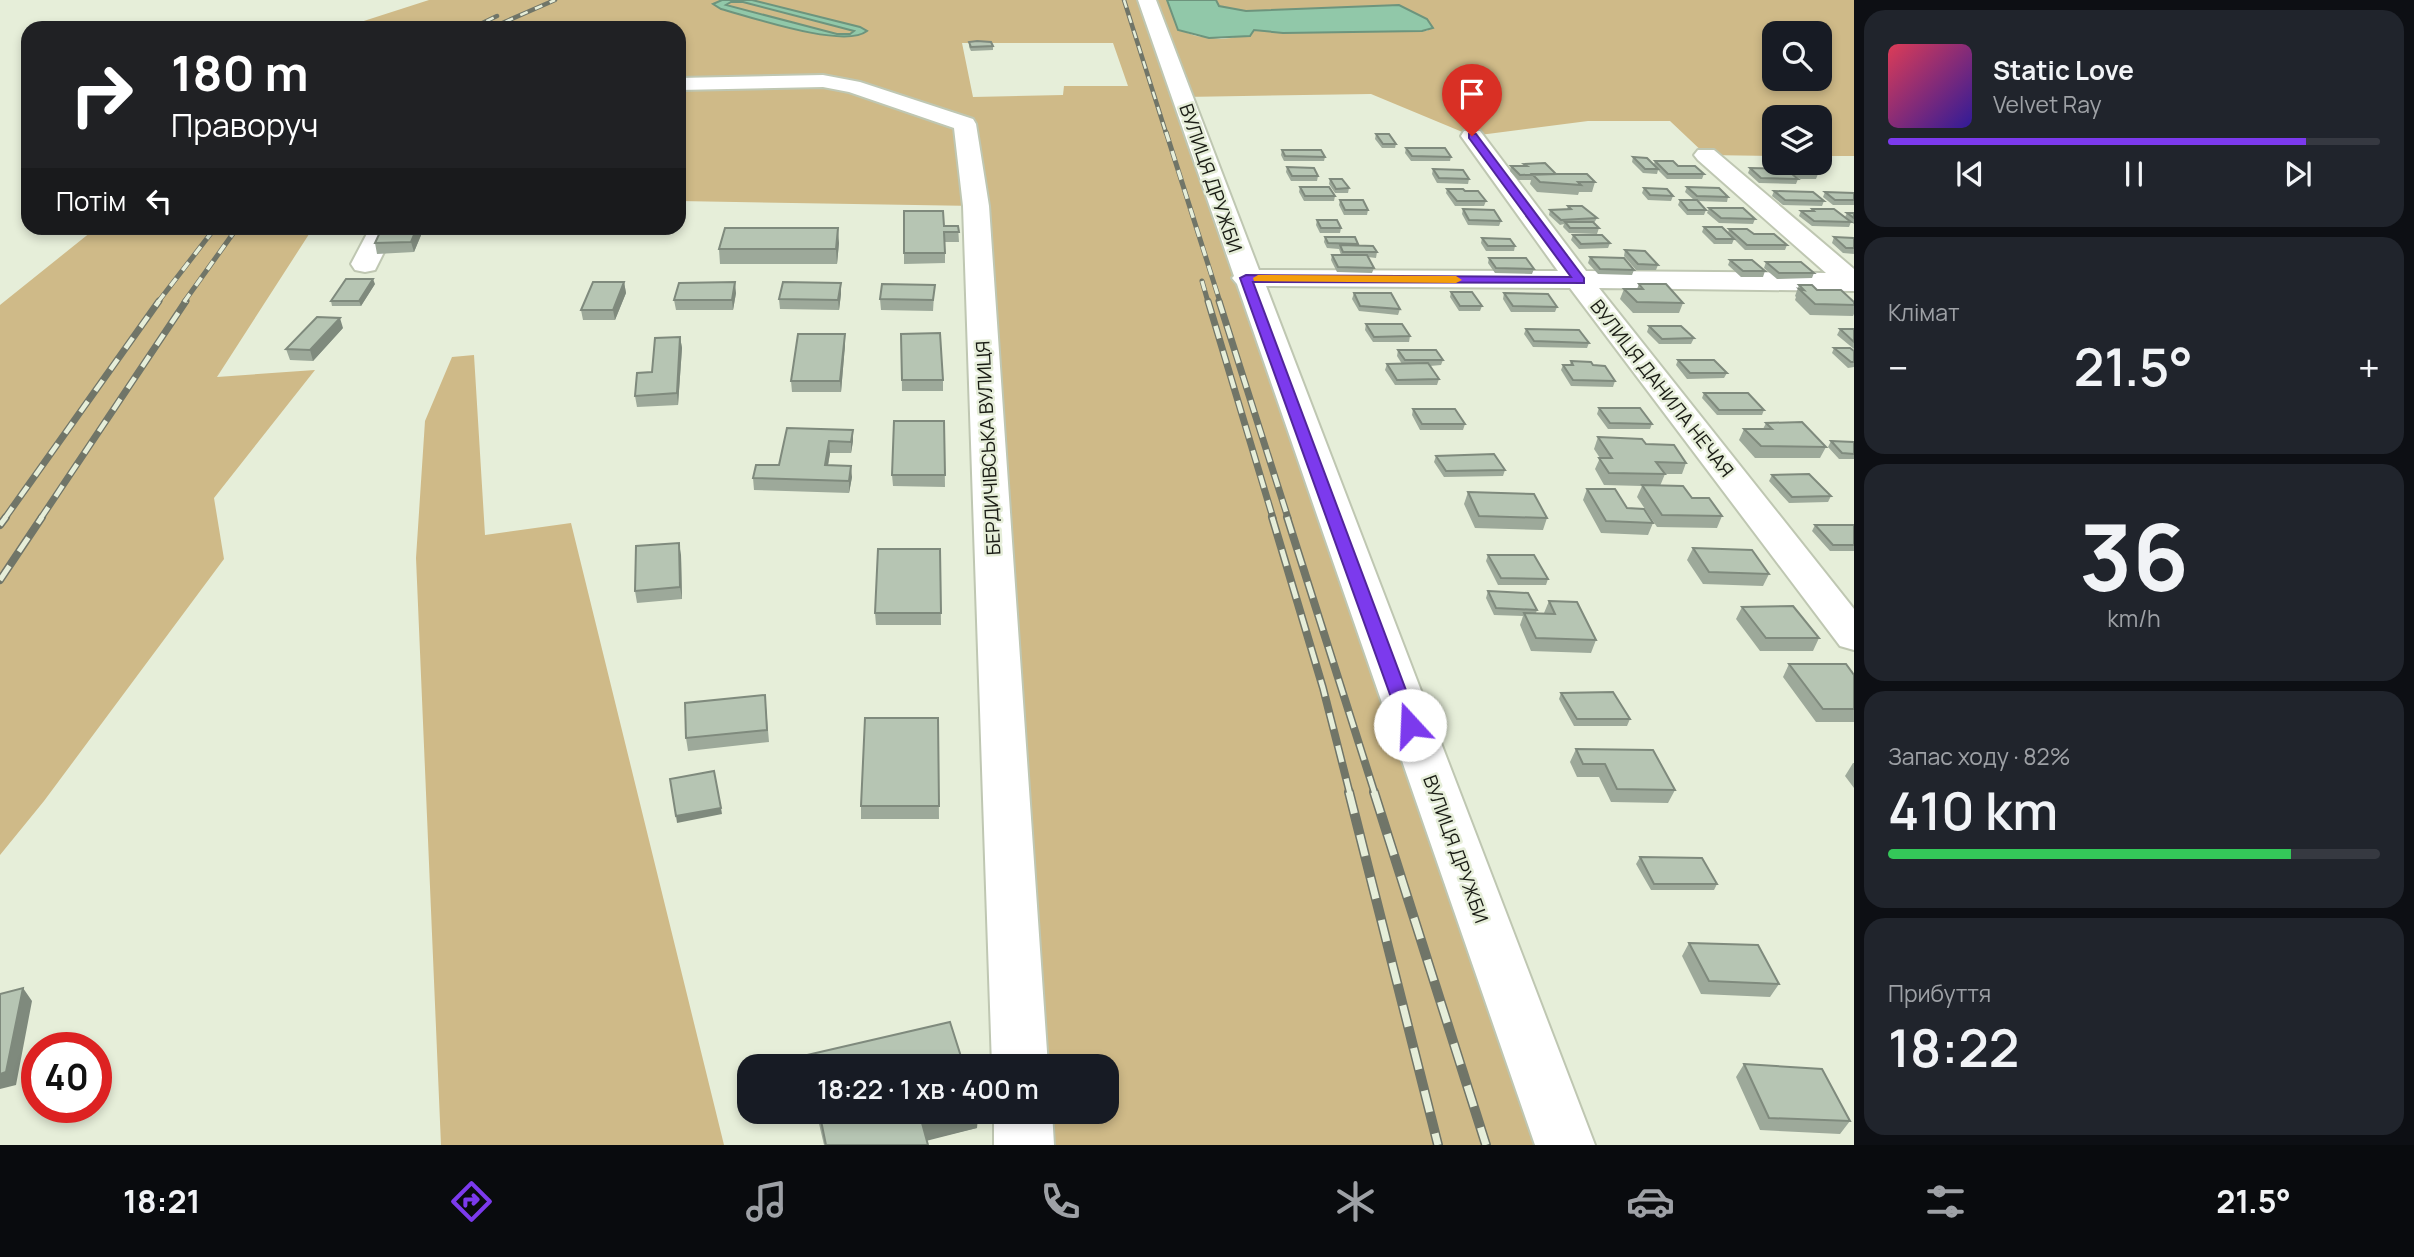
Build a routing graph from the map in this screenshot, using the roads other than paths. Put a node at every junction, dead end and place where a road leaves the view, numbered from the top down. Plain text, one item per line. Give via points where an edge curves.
1 (1147, 0) edge
2 (686, 84) edge
3 (1472, 136) dead end
4 (1706, 155) dead end
5 (380, 235) edge
6 (365, 264) dead end
7 (1246, 278) junction
8 (1580, 281) junction
9 (1853, 282) edge
10 (1854, 638) edge
11 (1019, 1054) edge
12 (1023, 1124) edge
13 (1024, 1145) edge
14 (1565, 1145) edge

1 - 7 street, ВУЛИЦЯ ДРУЖБИ
2 - 11 street, БЕРДИЧІВСЬКА ВУЛИЦЯ via 823,81 853,86 965,124 976,206
3 - 8 street, ВУЛИЦЯ ДАНИЛА НЕЧАЯ
4 - 9 street
5 - 6 street
7 - 8 street
7 - 14 street, ВУЛИЦЯ ДРУЖБИ
8 - 9 street
8 - 10 street, ВУЛИЦЯ ДАНИЛА НЕЧАЯ
12 - 13 street

